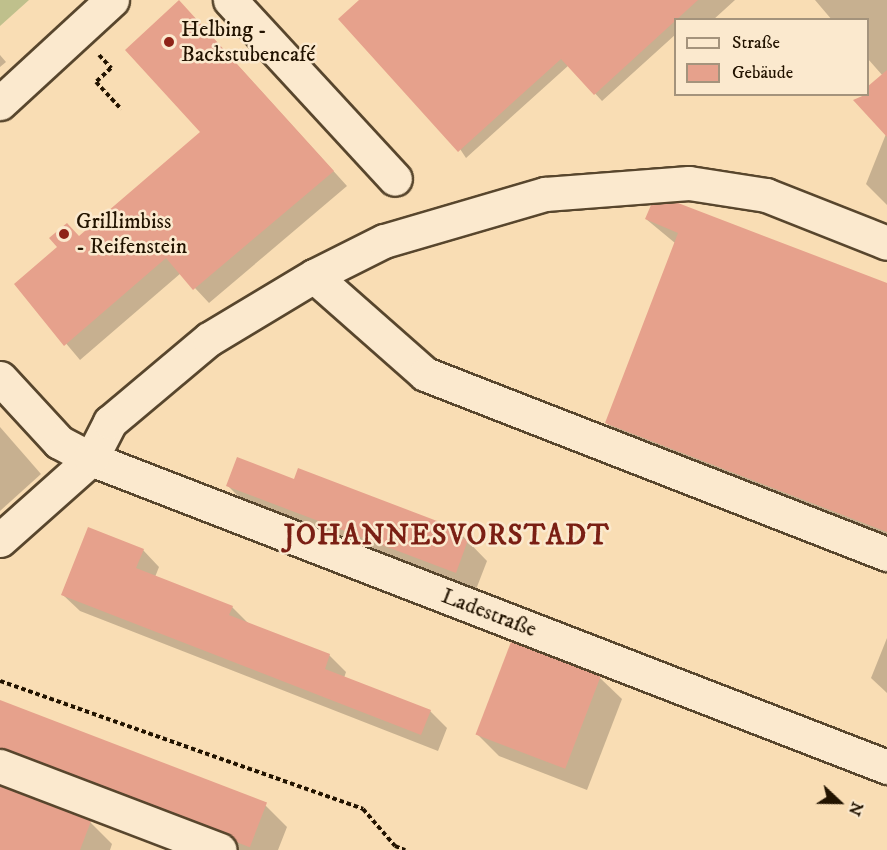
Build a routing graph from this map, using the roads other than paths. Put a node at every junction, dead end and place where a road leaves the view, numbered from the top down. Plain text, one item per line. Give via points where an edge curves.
1 (112, 0) edge
2 (230, 0) edge
3 (0, 103) edge
4 (395, 179) dead end
5 (887, 243) edge
6 (314, 276) junction
7 (0, 378) edge
8 (91, 459) junction
9 (0, 540) edge
10 (887, 555) edge
11 (0, 766) edge
12 (887, 767) edge
13 (220, 850) edge

1 - 3 street
2 - 4 street
5 - 6 street via 766,195 689,183 545,194 384,241
6 - 8 street via 209,339 110,422
6 - 10 street via 425,374
7 - 8 street, Ladestraße via 59,442
8 - 9 street
8 - 12 street, Ladestraße
11 - 13 street

